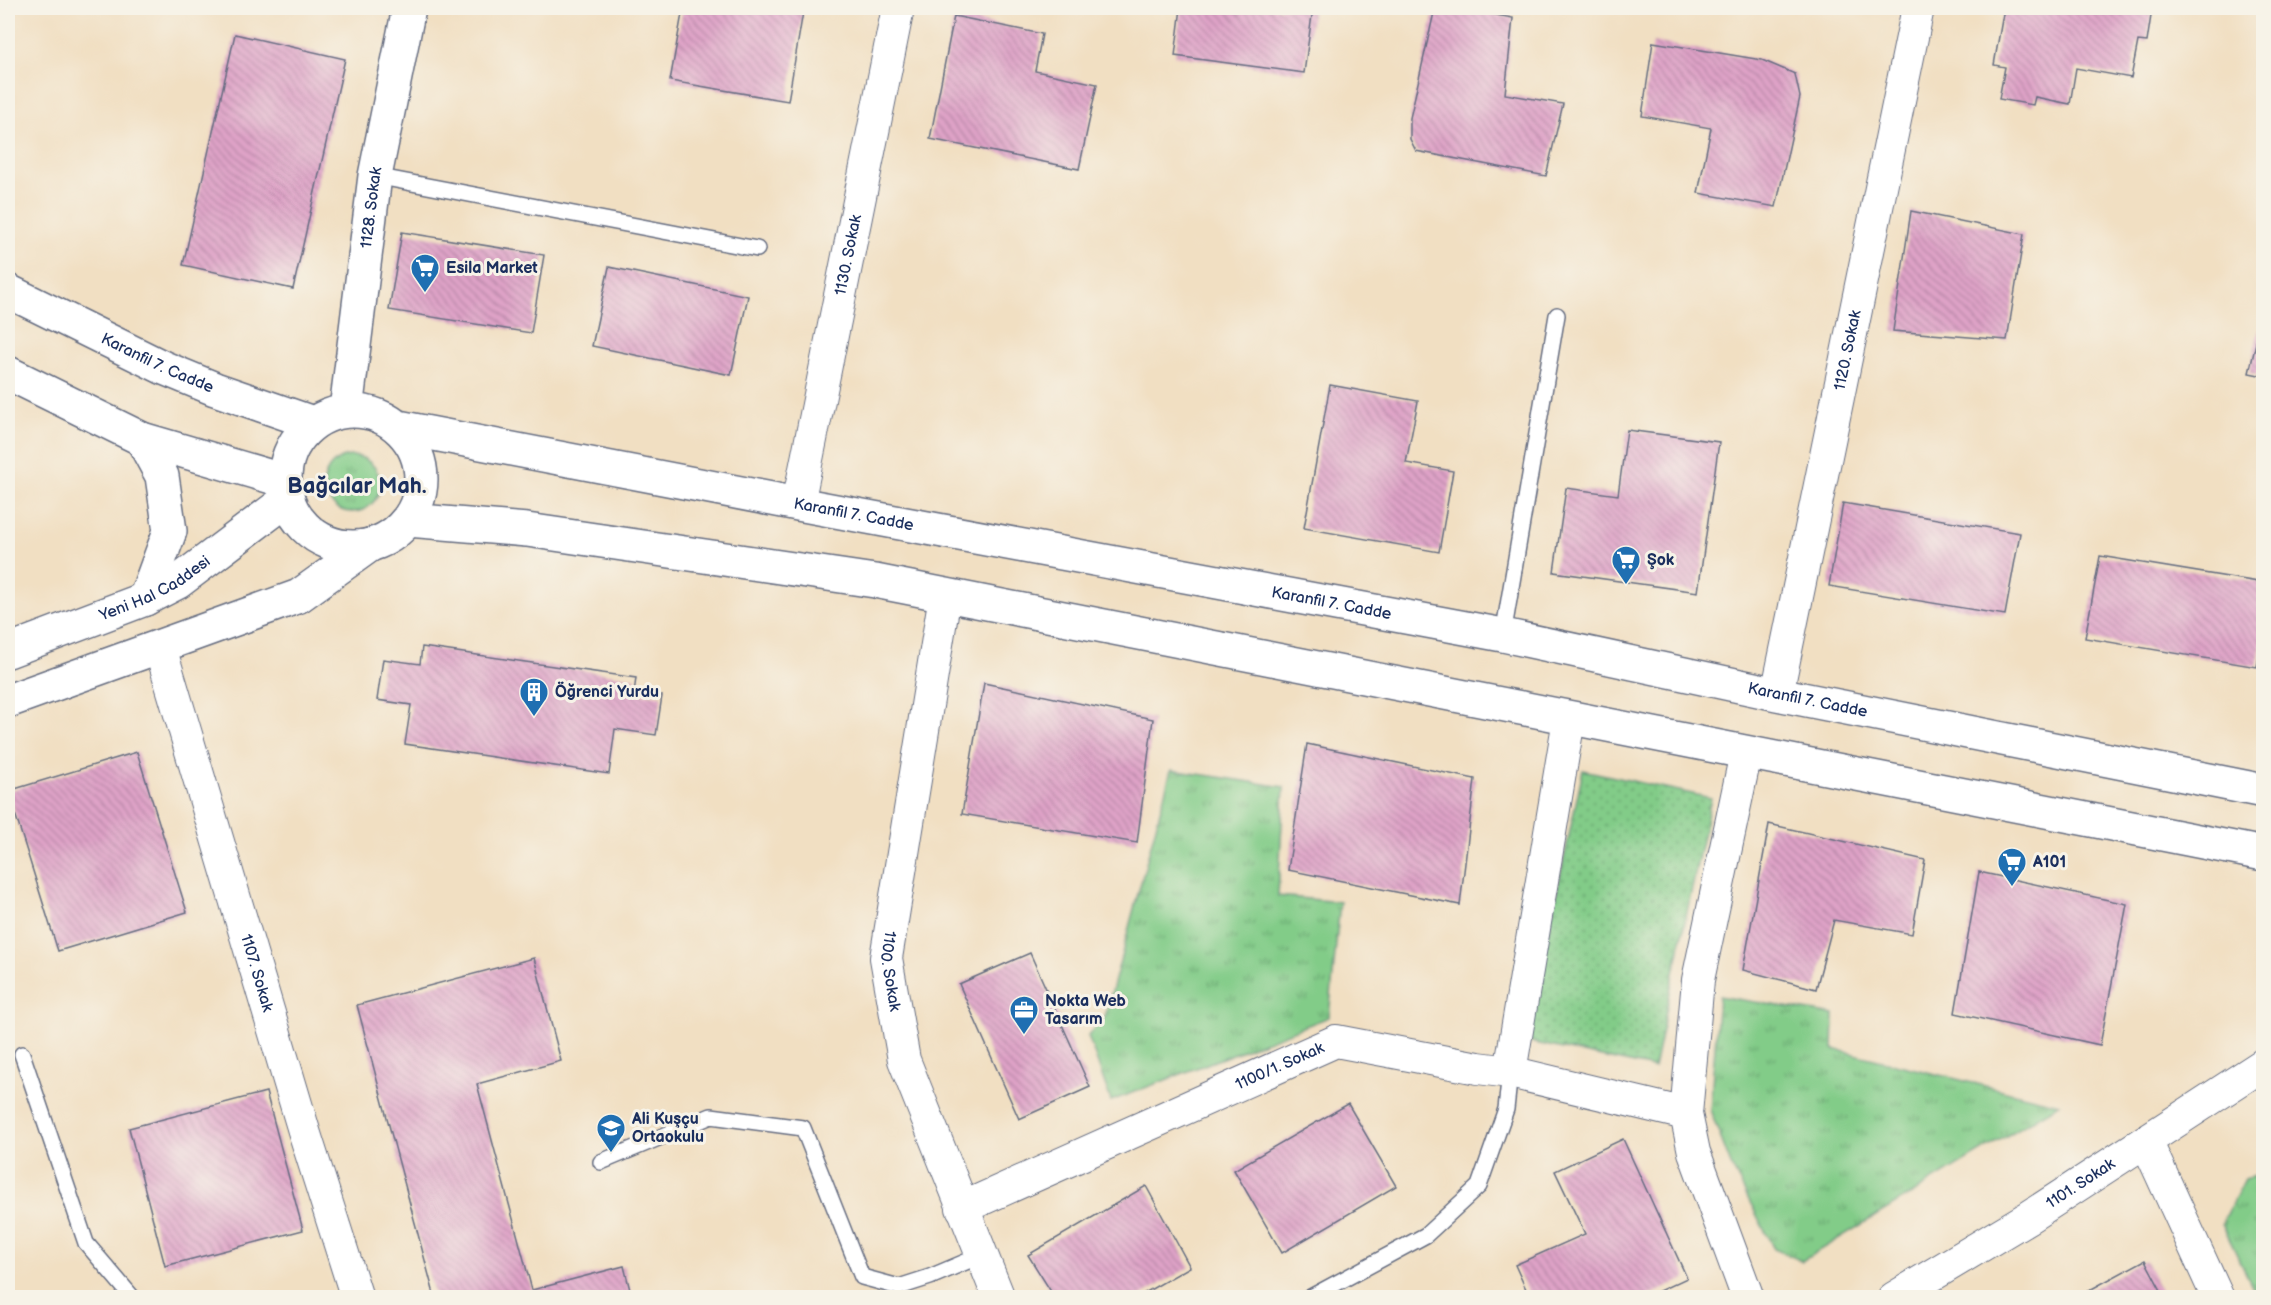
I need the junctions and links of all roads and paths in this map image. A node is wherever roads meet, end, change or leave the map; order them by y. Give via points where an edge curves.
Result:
1 (409, 8) edge
2 (898, 8) edge
3 (1918, 8) edge
4 (375, 176) junction
5 (757, 249) dead end
6 (8, 291) edge
7 (1557, 315) dead end
8 (8, 373) edge
9 (346, 410) junction
10 (314, 423) junction
11 (398, 427) junction
12 (142, 439) junction
13 (286, 490) junction
14 (798, 504) junction
15 (408, 520) junction
16 (370, 545) junction
17 (945, 595) junction
18 (145, 599) junction
19 (1503, 635) junction
20 (160, 647) junction
21 (8, 651) edge
22 (1778, 694) junction
23 (8, 701) edge
24 (1569, 719) junction
25 (1746, 753) junction
26 (2264, 791) edge
27 (2264, 854) edge
28 (22, 1054) dead end
29 (2264, 1064) edge
30 (1510, 1072) junction
31 (1686, 1114) junction
32 (2146, 1141) junction
33 (601, 1162) dead end
34 (962, 1208) junction
35 (982, 1254) junction
36 (133, 1298) edge
37 (357, 1298) edge
38 (999, 1298) edge
39 (1309, 1298) edge
40 (1748, 1298) edge
41 (1894, 1298) edge
42 (2218, 1298) edge

1 - 4 street, 1128. Sokak
2 - 14 street, 1130. Sokak
3 - 22 street, 1120. Sokak
4 - 5 lane
4 - 9 street, 1128. Sokak
6 - 10 street, Karanfil 7. Cadde via 164,368
7 - 19 lane
8 - 12 street
9 - 10 street
9 - 11 street via 369,412
10 - 13 street via 291,446 284,468
11 - 14 street, Karanfil 7. Cadde
11 - 15 street via 418,455 422,478 418,500
12 - 13 street
12 - 18 street via 162,476 170,531
13 - 16 street via 292,512 307,530 326,542 348,547
13 - 18 street, Yeni Hal Caddesi via 178,582
14 - 19 street, Karanfil 7. Cadde
15 - 16 street via 391,536
15 - 17 street via 527,530 875,581
16 - 20 street via 299,596
17 - 24 street
17 - 34 street, 1100. Sokak via 886,958 904,1060
18 - 21 street, Yeni Hal Caddesi
19 - 22 street, Karanfil 7. Cadde
20 - 23 street
20 - 37 street, 1107. Sokak
22 - 26 street, Karanfil 7. Cadde
24 - 25 street
24 - 30 street
25 - 27 street
25 - 31 street via 1698,980
28 - 36 lane via 86,1243
29 - 32 street, 1101. Sokak
30 - 31 street, 1100/1. Sokak
30 - 34 street, 1100/1. Sokak via 1336,1041
30 - 39 lane via 1506,1109 1479,1186 1426,1235
31 - 40 street via 1694,1152
32 - 41 street, 1101. Sokak
32 - 42 street
33 - 35 lane via 711,1116 803,1128 862,1277 899,1287
34 - 35 street, 1100. Sokak
35 - 38 street, 1100. Sokak

